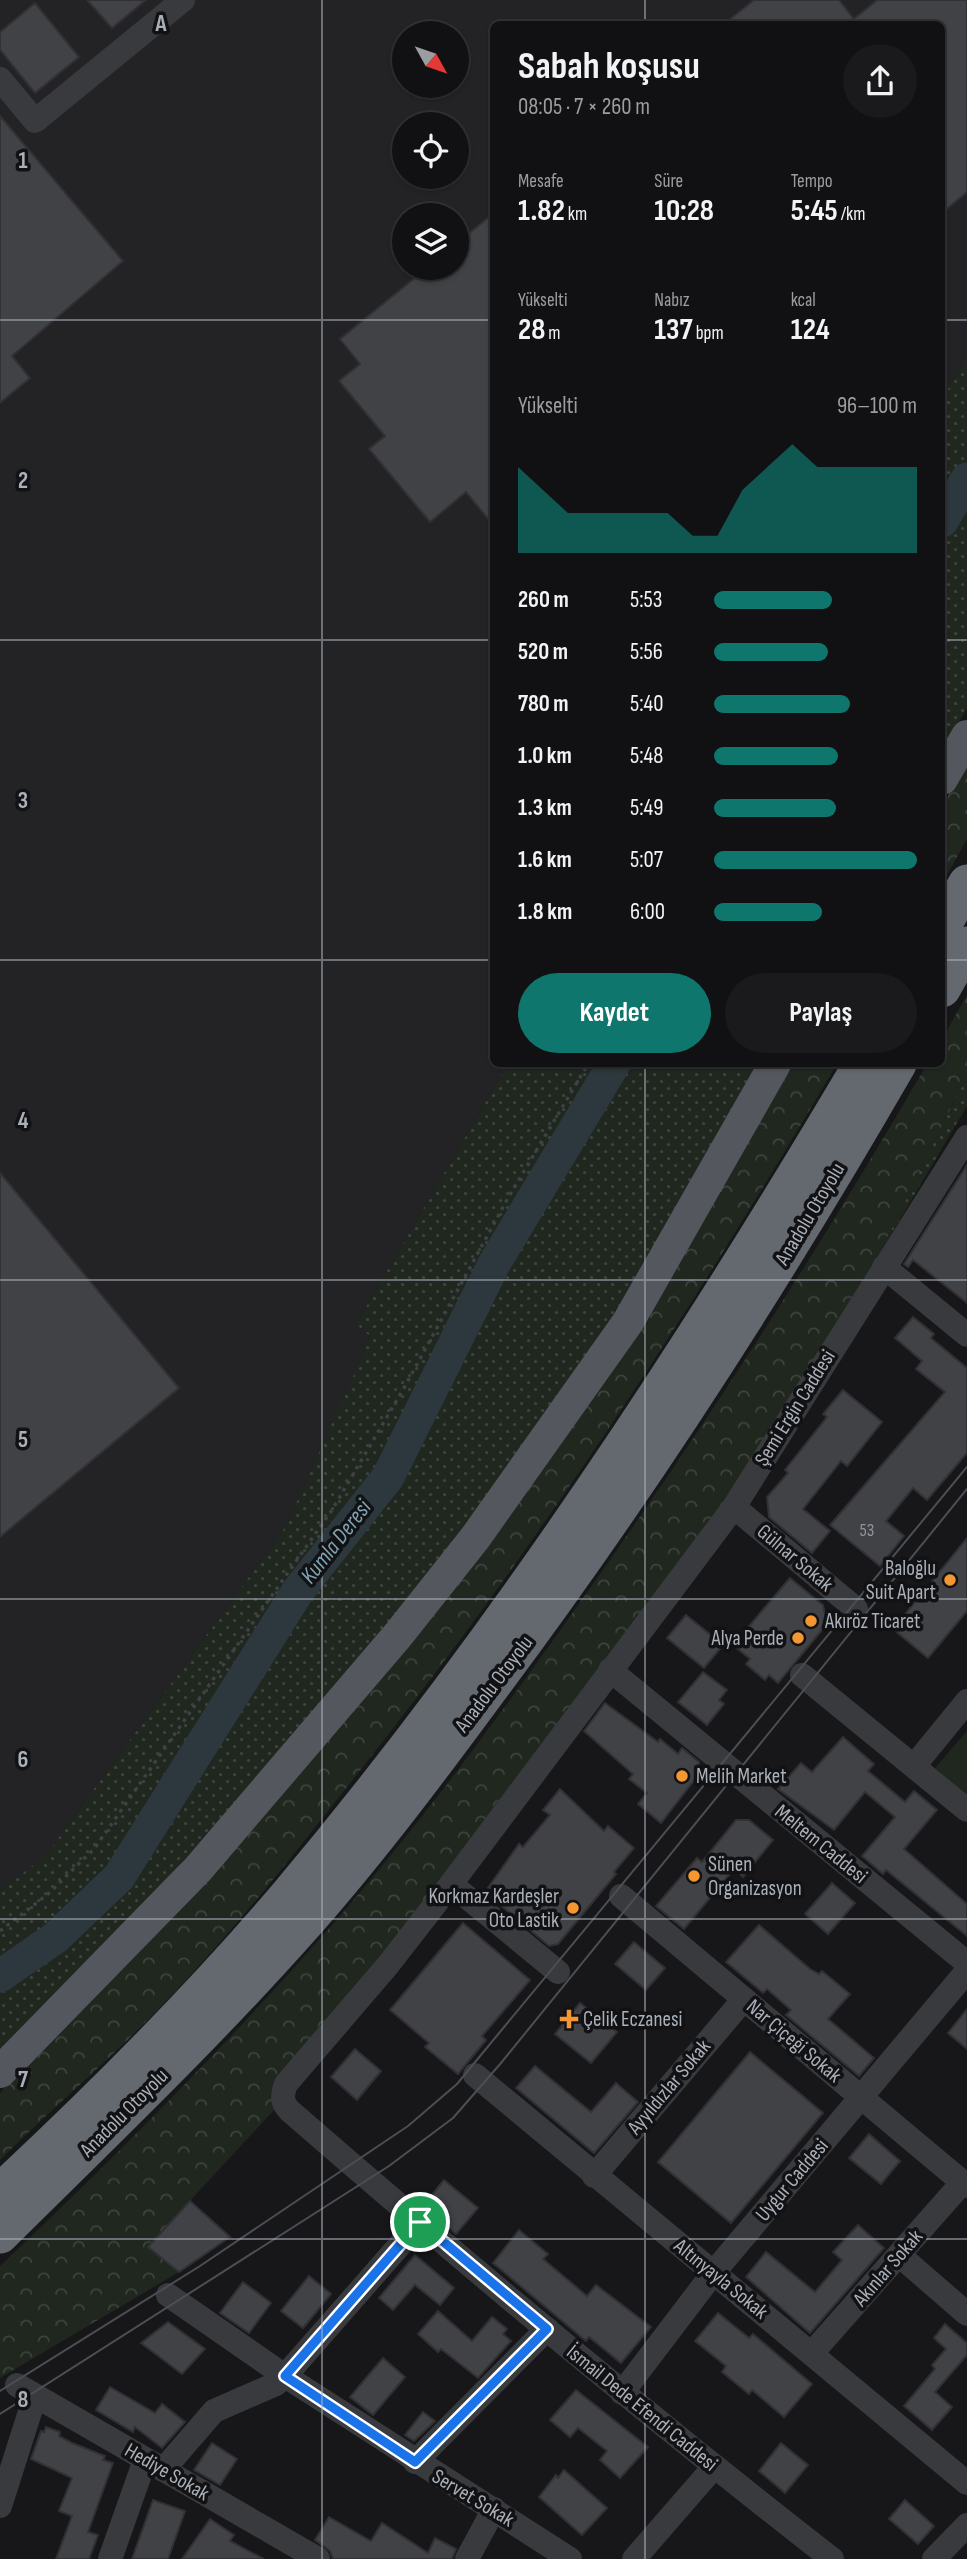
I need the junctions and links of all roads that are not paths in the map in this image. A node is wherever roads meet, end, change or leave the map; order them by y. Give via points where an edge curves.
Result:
1 (183, 0) edge
2 (0, 79) edge
3 (967, 736) edge
4 (945, 774) edge
5 (967, 883) edge
6 (945, 923) edge
7 (967, 945) edge
8 (945, 984) edge
9 (773, 1067) edge
10 (860, 1067) edge
11 (896, 1067) edge
12 (967, 1137) edge
13 (884, 1267) junction
14 (967, 1335) edge
15 (734, 1507) junction
16 (856, 1609) dead end
17 (610, 1670) junction
18 (802, 1675) dead end
19 (967, 1701) edge
20 (914, 1766) junction
21 (967, 1810) edge
22 (451, 1884) junction
23 (621, 1896) dead end
24 (967, 1964) edge
25 (967, 1971) edge
26 (558, 1972) dead end
27 (744, 1999) junction
28 (0, 2073) edge
29 (475, 2075) dead end
30 (861, 2097) junction
31 (594, 2176) junction
32 (965, 2184) edge
33 (0, 2192) edge
34 (420, 2222) junction
35 (0, 2235) edge
36 (898, 2255) junction
37 (714, 2272) junction
38 (168, 2295) dead end
39 (967, 2314) edge
40 (547, 2329) junction
41 (812, 2353) junction
42 (285, 2376) junction
43 (622, 2393) junction
44 (415, 2462) junction
45 (154, 2465) junction
46 (714, 2467) junction
47 (967, 2483) edge
48 (0, 2506) edge
49 (494, 2509) junction
50 (967, 2525) edge
51 (110, 2559) edge
52 (317, 2559) edge
53 (467, 2559) edge
54 (570, 2559) edge
55 (634, 2559) edge
56 (832, 2559) edge
57 (934, 2559) edge

1 - 2 street via 35,121
3 - 4 main road
5 - 6 highway
7 - 8 highway
9 - 28 main road via 628,1322 475,1538 198,1869
10 - 33 highway, Anadolu Otoyolu via 710,1311 597,1482 399,1758 216,1975
11 - 35 highway, Anadolu Otoyolu via 724,1352 551,1608 362,1857 240,1995
12 - 13 street, Şemi Ergin Caddesi
13 - 14 street
13 - 15 street, Şemi Ergin Caddesi
15 - 16 street, Gülnar Sokak
15 - 17 street, Şemi Ergin Caddesi
17 - 22 street, Şemi Ergin Caddesi
17 - 24 street, Meltem Caddesi
18 - 20 street
19 - 20 street
20 - 21 street
22 - 26 street
22 - 34 street, İsmail Dede Efendi Caddesi via 282,2094 290,2111
23 - 27 street, Nar Çiçeği Sokak
25 - 30 street, Uygur Caddesi
27 - 30 street, Nar Çiçeği Sokak
27 - 31 street, Ayyıldızlar Sokak
29 - 31 street, Altınyayla Sokak
30 - 32 street, Nar Çiçeği Sokak
30 - 37 street, Uygur Caddesi
31 - 37 street, Altınyayla Sokak
32 - 36 street, Akınlar Sokak
34 - 40 street, İsmail Dede Efendi Caddesi
34 - 42 street
36 - 39 street
36 - 41 street, Akınlar Sokak
37 - 41 street, Altınyayla Sokak
37 - 43 street, Uygur Caddesi
38 - 42 street, Servet Sokak
40 - 43 street, İsmail Dede Efendi Caddesi
40 - 44 street
41 - 47 street, Altınyayla Sokak
42 - 44 street, Servet Sokak
42 - 45 street via 214,2412
43 - 46 street, İsmail Dede Efendi Caddesi
44 - 49 street, Servet Sokak
45 - 48 street, Hediye Sokak via 26,2391
45 - 51 street
45 - 52 street, Hediye Sokak
46 - 55 street
46 - 56 street, İsmail Dede Efendi Caddesi
49 - 53 street
49 - 54 street, Servet Sokak
50 - 57 street

